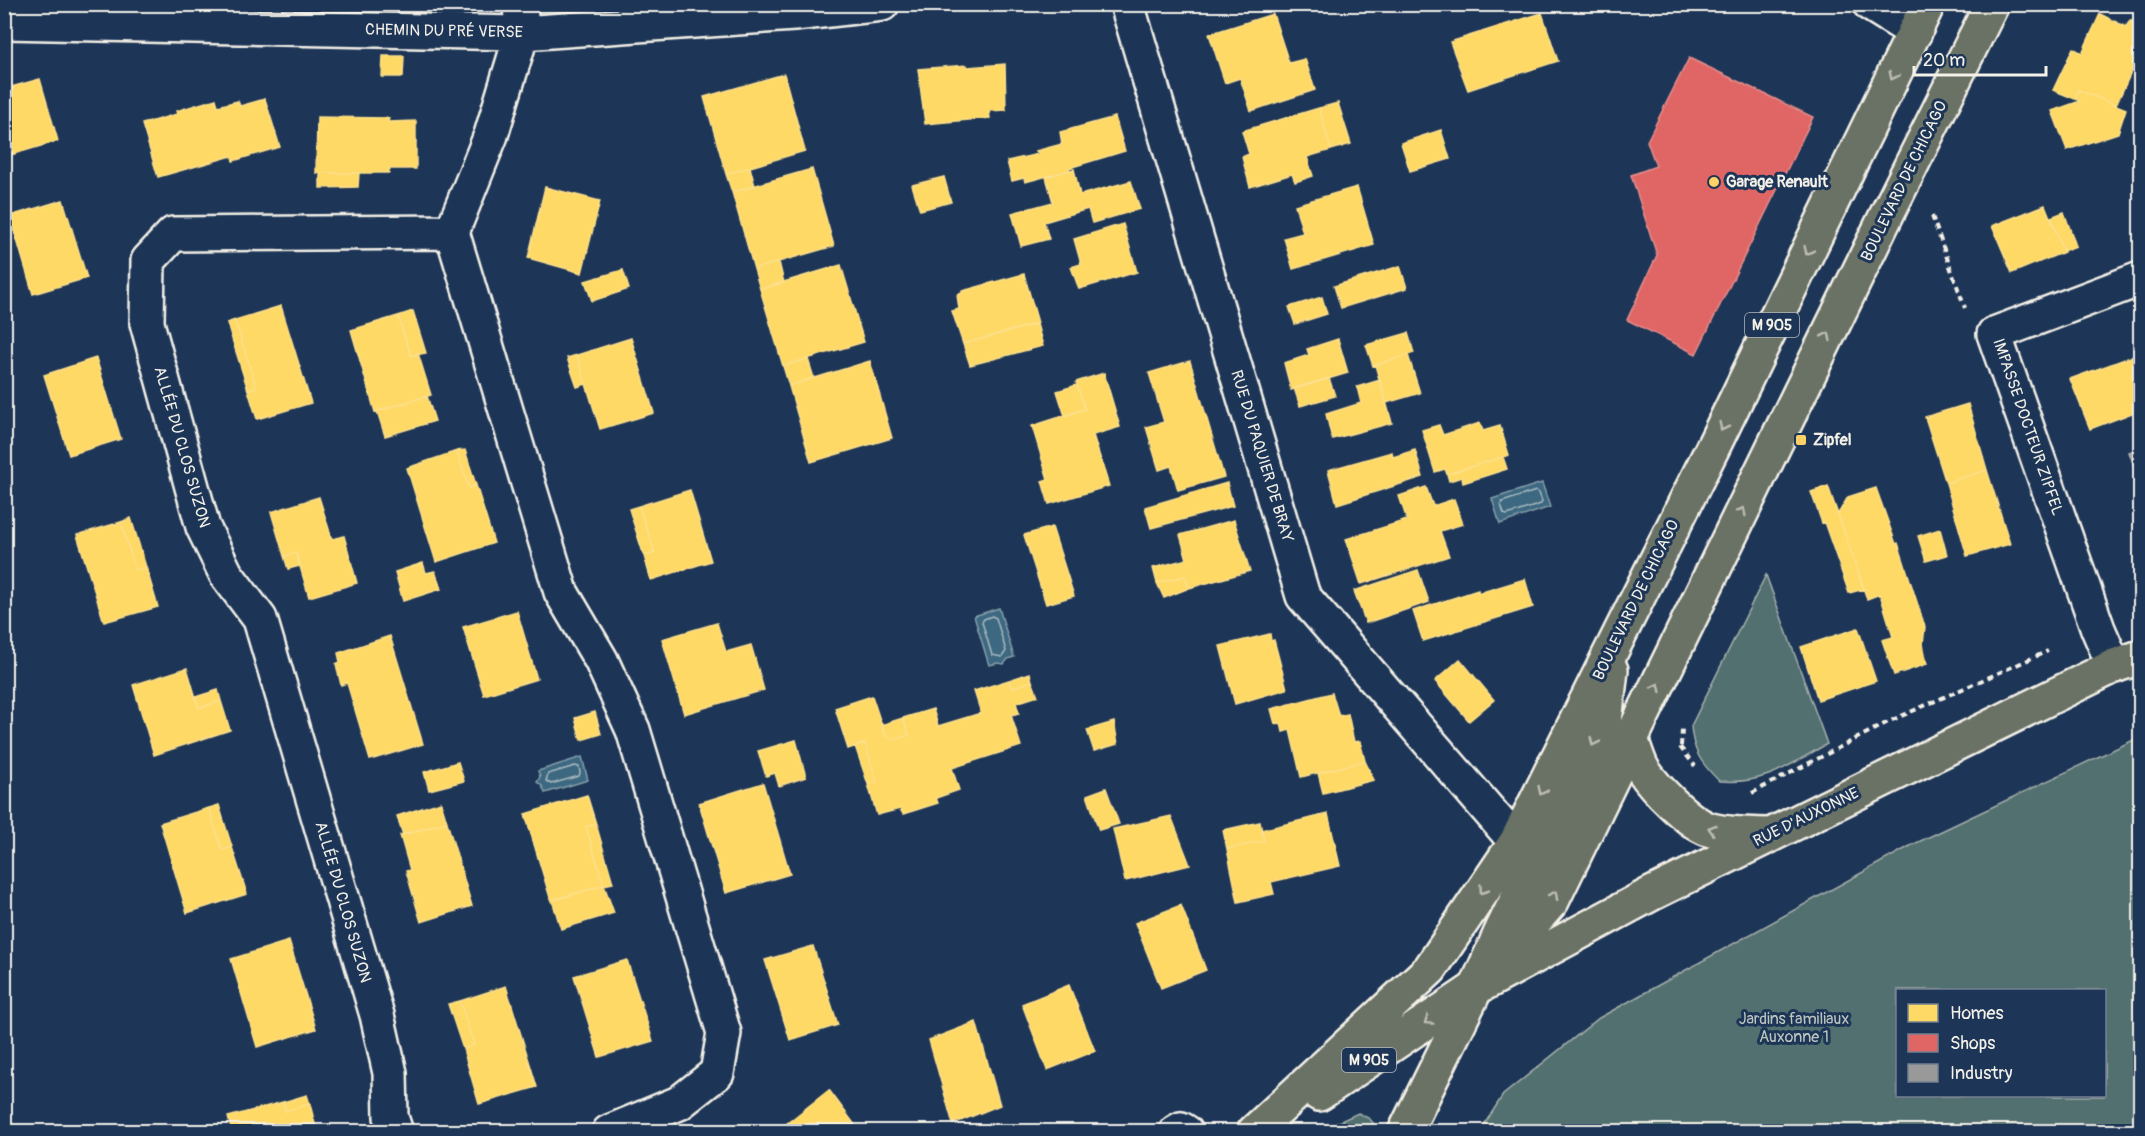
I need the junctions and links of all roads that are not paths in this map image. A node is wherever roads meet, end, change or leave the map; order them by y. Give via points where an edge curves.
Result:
1 (882, 4) edge
2 (1127, 4) edge
3 (1870, 4) edge
4 (1989, 10) edge
5 (1922, 18) edge
6 (521, 19) edge
7 (4, 22) edge
8 (452, 232) junction
9 (2140, 279) edge
10 (1614, 645) junction
11 (2127, 661) edge
12 (1631, 740) junction
13 (1769, 835) junction
14 (1516, 842) junction
15 (1476, 988) junction
16 (396, 1131) edge
17 (609, 1131) edge
18 (1176, 1131) edge
19 (1186, 1131) edge
20 (1254, 1131) edge
21 (1263, 1131) edge
22 (1405, 1131) edge

1 - 6 street, CHEMIN DU PRÉ VERSE via 794,14
2 - 14 street, RUE DU PAQUIER DE BRAY via 1303,596
3 - 5 street
12 -> 4 main road, BOULEVARD DE CHICAGO
5 -> 10 main road, BOULEVARD DE CHICAGO / M 905
6 - 7 street, CHEMIN DU PRÉ VERSE
6 - 8 street via 491,135
8 - 16 street, ALLÉE DU CLOS SUZON via 173,234 148,261 147,323 203,527 226,574 260,619 377,1015 390,1073 391,1117
8 - 17 street via 561,592 602,660 633,730 724,1033 717,1073 679,1103
9 - 11 street, IMPASSE DOCTEUR ZIPFEL via 1994,334 2098,628
10 -> 14 main road, BOULEVARD DE CHICAGO / M 905
10 -> 15 main road via 1605,721
11 - 13 main road, RUE D'AUXONNE / M 905
13 -> 12 main road, M 905 via 1731,834 1707,829 1691,819 1664,796 1643,769
15 -> 12 main road, BOULEVARD DE CHICAGO via 1552,901
13 - 15 main road, RUE D'AUXONNE / M 905
14 -> 20 main road, BOULEVARD DE CHICAGO via 1430,969
15 -> 21 main road, M 905
15 - 22 main road
18 - 19 street

